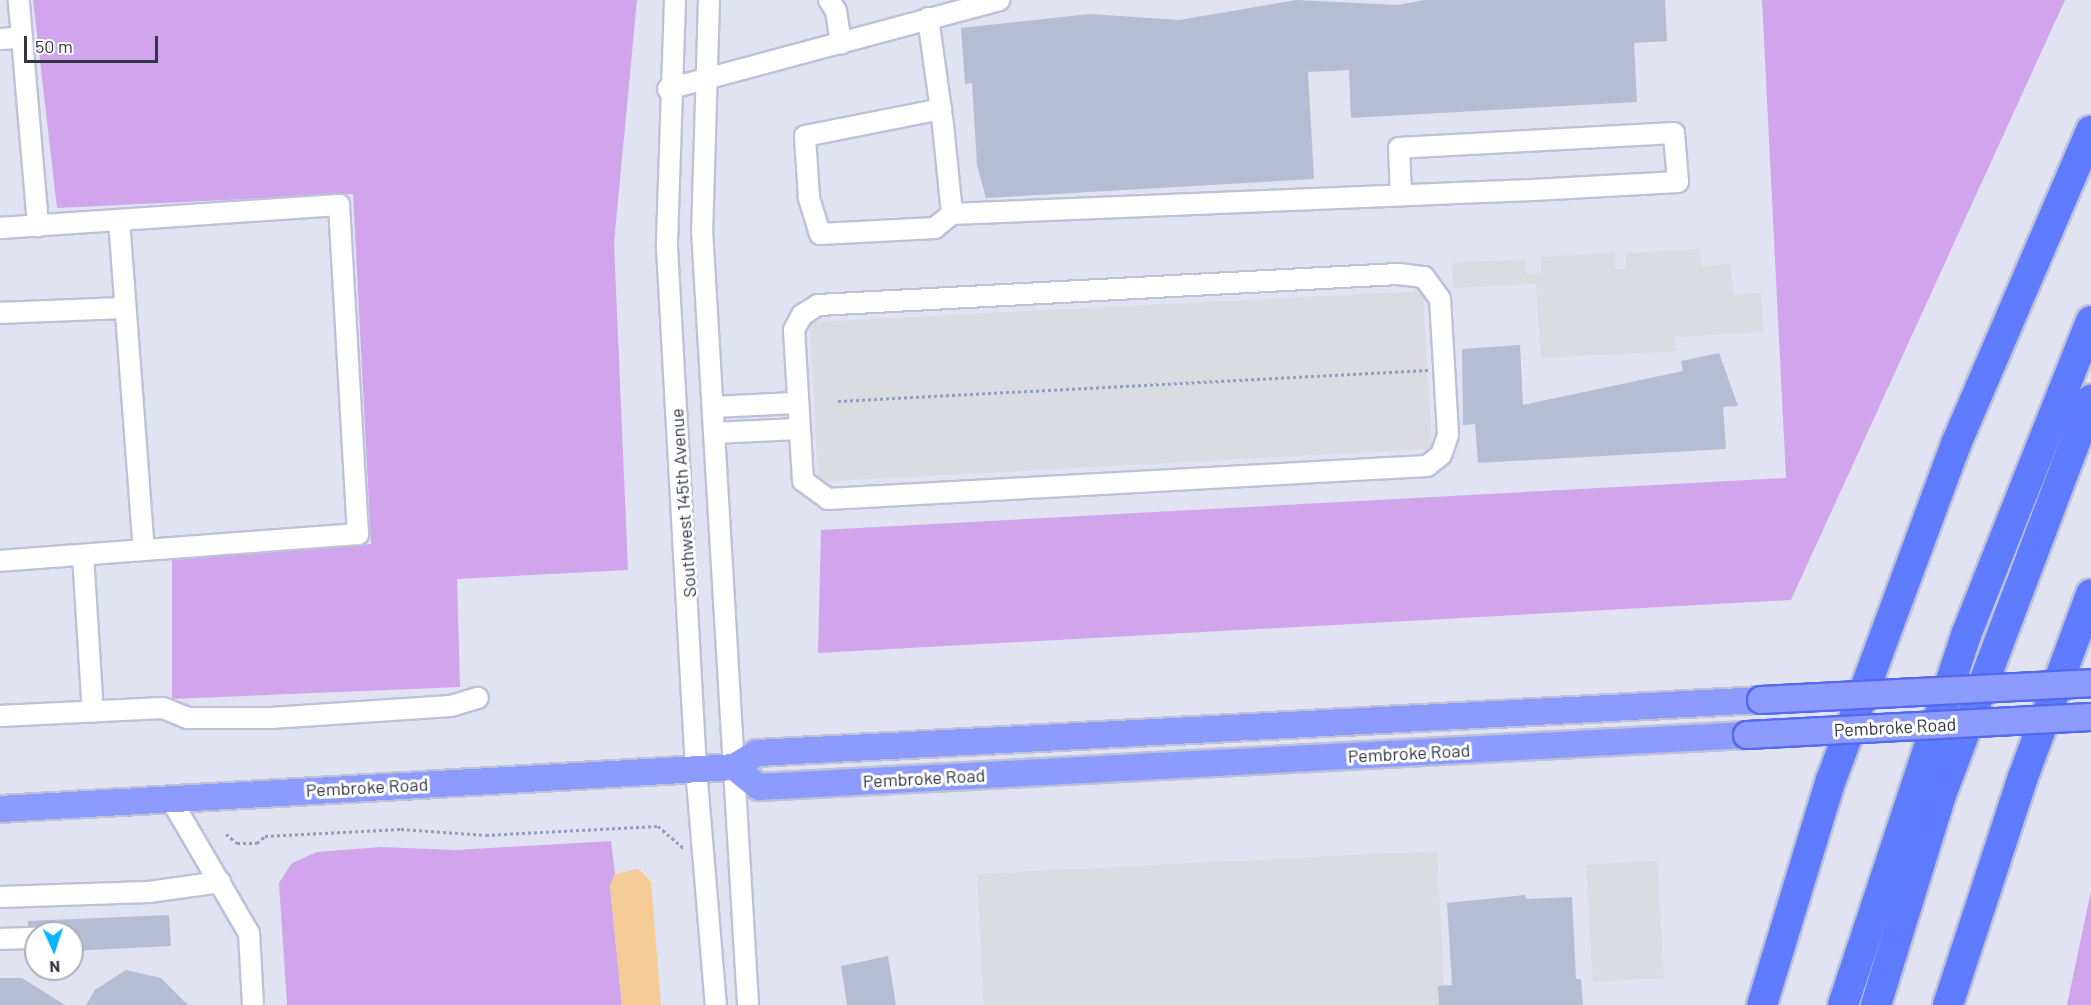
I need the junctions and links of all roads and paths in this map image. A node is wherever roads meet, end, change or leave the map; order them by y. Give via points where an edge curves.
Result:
1 (19, 0) edge
2 (675, 0) edge
3 (709, 0) edge
4 (829, 0) edge
5 (999, 0) edge
6 (928, 18) junction
7 (22, 38) junction
8 (0, 39) edge
9 (841, 44) junction
10 (704, 81) junction
11 (668, 89) junction
12 (941, 109) junction
13 (2091, 131) edge
14 (1401, 194) junction
15 (952, 214) junction
16 (118, 220) junction
17 (38, 225) junction
18 (0, 228) edge
19 (125, 308) junction
20 (0, 313) edge
21 (2091, 321) edge
22 (1444, 369) junction
23 (2091, 400) edge
24 (838, 401) dead end
25 (796, 403) junction
26 (713, 407) junction
27 (798, 429) junction
28 (714, 433) junction
29 (144, 550) junction
30 (83, 555) junction
31 (0, 561) edge
32 (2091, 594) edge
33 (2091, 683) edge
34 (478, 698) dead end
35 (93, 712) junction
36 (0, 716) edge
37 (2091, 717) edge
38 (734, 767) junction
39 (696, 769) junction
40 (170, 798) junction
41 (0, 809) edge
42 (226, 834) dead end
43 (688, 852) dead end
44 (220, 882) junction
45 (0, 897) edge
46 (24, 938) edge
47 (0, 939) edge
48 (253, 1005) edge
49 (716, 1005) edge
50 (748, 1005) edge
51 (1762, 1005) edge
52 (1843, 1005) edge
53 (1876, 1005) edge
54 (1948, 1005) edge

1 - 7 street
2 - 11 street, Southwest 145th Avenue
3 - 10 street, Southwest 145th Avenue
4 - 9 street via 837,11
5 - 6 street
6 - 9 street
6 - 12 street
7 - 8 street
7 - 17 street
9 - 10 street
10 - 11 street
10 - 26 street, Southwest 145th Avenue via 702,230
11 - 39 street, Southwest 145th Avenue via 667,247
12 - 15 street
12 - 15 street via 805,136 809,197 820,234 936,228
13 - 51 highway via 1956,444 1831,780
14 - 14 street via 1678,182 1674,133 1399,148
14 - 15 street
16 - 17 street
16 - 19 street
16 - 29 street via 339,205 358,534
17 - 18 street
19 - 20 street
19 - 29 street
21 - 52 highway via 1966,635
22 - 24 path
22 - 25 street via 1439,294 1431,282 1415,274 834,303 809,309 794,330
22 - 27 street via 1445,450 1433,464 1408,469 828,500 803,482
23 - 53 highway via 1941,795
25 - 26 street
25 - 27 street
26 - 28 street, Southwest 145th Avenue
27 - 28 street
28 - 38 street, Southwest 145th Avenue
29 - 30 street
30 - 31 street
30 - 35 street
32 - 54 highway via 2023,777
33 - 38 main road, Pembroke Road, bridge via 757,753
34 - 35 street via 451,706 271,718 188,718 164,708
35 - 36 street
37 - 38 main road, Pembroke Road, bridge via 759,787
38 - 39 main road, Pembroke Road
38 - 50 street, Southwest 145th Avenue
39 - 40 main road, Pembroke Road
39 - 49 street, Southwest 145th Avenue
40 - 41 main road, Pembroke Road
40 - 44 street
42 - 43 path via 237,843 256,843 265,836 401,829 486,835 658,826
44 - 45 street via 149,891
44 - 48 street via 249,933
46 - 47 street

